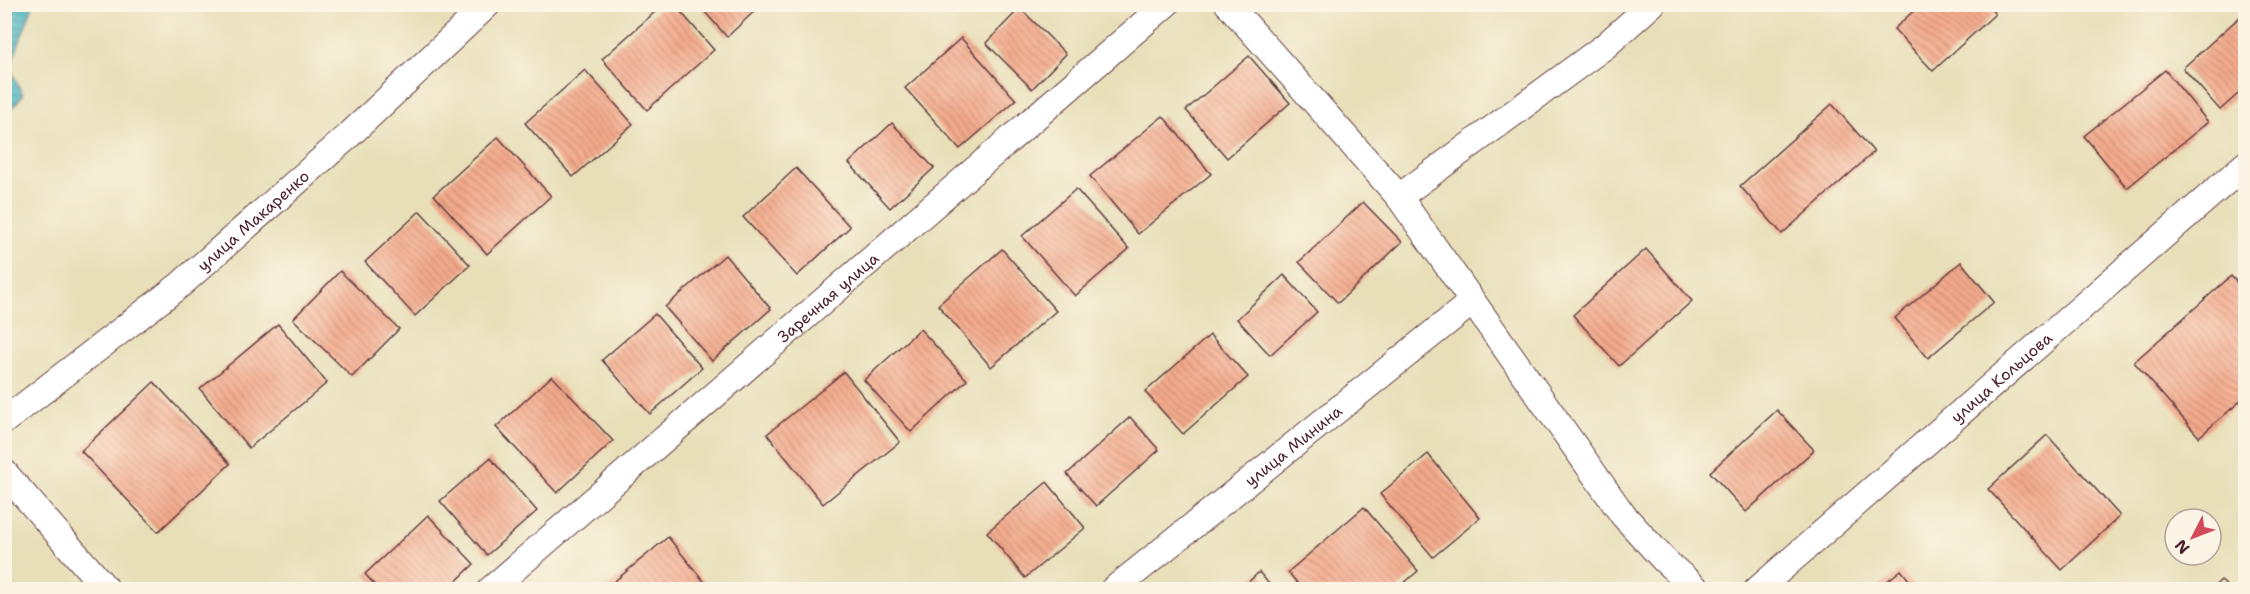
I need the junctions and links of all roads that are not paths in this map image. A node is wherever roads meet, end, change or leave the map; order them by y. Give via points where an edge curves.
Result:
1 (488, 4) edge
2 (1166, 4) edge
3 (1228, 4) edge
4 (1652, 4) edge
5 (2246, 164) edge
6 (1399, 197) junction
7 (1472, 302) junction
8 (4, 420) edge
9 (4, 472) edge
10 (107, 590) edge
11 (490, 590) edge
12 (1113, 590) edge
13 (1698, 590) edge
14 (1757, 590) edge

1 - 8 street, улица Макаренко via 345,139 180,285
2 - 11 street, Заречная улица
3 - 6 street
4 - 6 street via 1605,46
5 - 14 street, улица Кольцова
6 - 7 street
7 - 12 street, улица Минина
7 - 13 street via 1623,515
9 - 10 street

